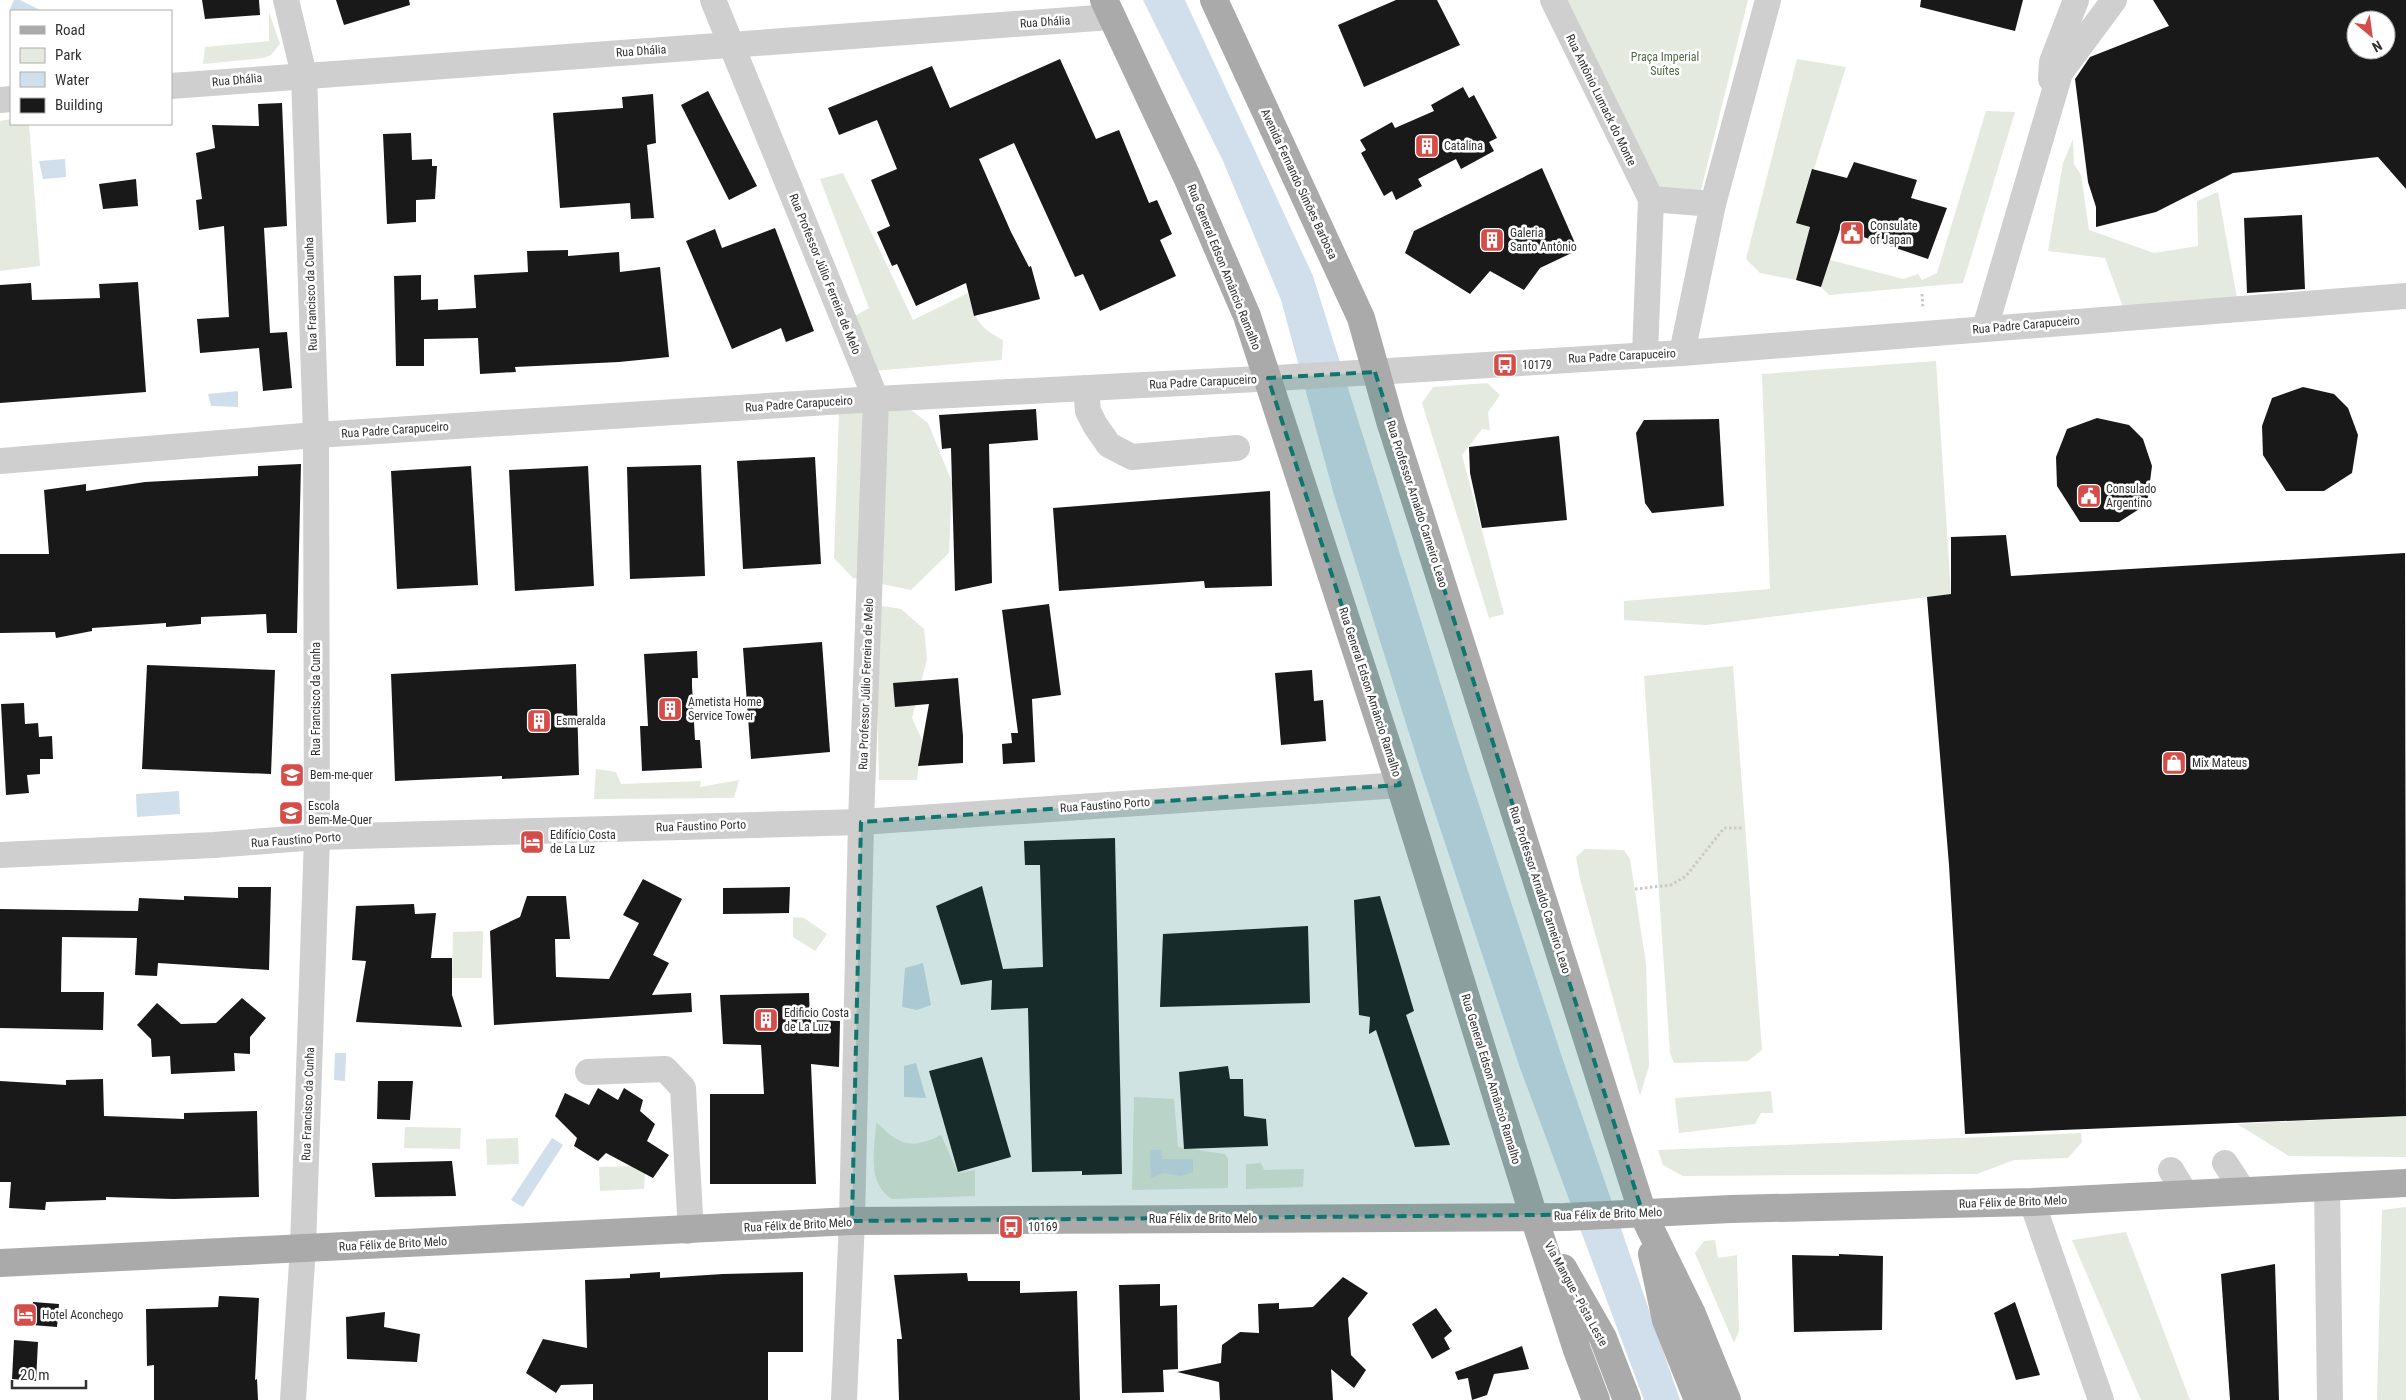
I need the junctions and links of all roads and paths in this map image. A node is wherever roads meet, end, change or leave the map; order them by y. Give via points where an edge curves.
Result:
1 (286, 0) edge
2 (713, 0) edge
3 (1214, 0) edge
4 (1552, 0) edge
5 (1768, 0) edge
6 (2061, 0) edge
7 (2076, 0) edge
8 (2100, 0) edge
9 (2114, 0) edge
10 (1108, 8) edge
11 (731, 44) junction
12 (2056, 67) junction
13 (304, 74) junction
14 (172, 86) edge
15 (1651, 199) junction
16 (1713, 204) junction
17 (1922, 294) dead end
18 (2406, 296) edge
19 (1923, 318) dead end
20 (1985, 328) junction
21 (1682, 353) junction
22 (1645, 354) junction
23 (1375, 372) junction
24 (1272, 378) junction
25 (1086, 388) junction
26 (876, 399) junction
27 (316, 435) junction
28 (1236, 448) dead end
29 (0, 461) edge
30 (1400, 785) junction
31 (861, 822) junction
32 (1742, 828) dead end
33 (317, 837) junction
34 (0, 855) edge
35 (1635, 889) dead end
36 (588, 1072) dead end
37 (2225, 1163) dead end
38 (2171, 1170) dead end
39 (2406, 1183) edge
40 (2327, 1186) junction
41 (2244, 1192) junction
42 (2186, 1196) junction
43 (2032, 1202) junction
44 (1636, 1214) junction
45 (1534, 1217) junction
46 (852, 1221) junction
47 (688, 1231) junction
48 (303, 1247) junction
49 (0, 1263) edge
50 (293, 1400) edge
51 (844, 1400) edge
52 (1596, 1400) edge
53 (1627, 1400) edge
54 (1698, 1400) edge
55 (1727, 1400) edge
56 (2101, 1400) edge
57 (2330, 1400) edge

1 - 13 street, Rua Francisco da Cunha
2 - 11 street, Rua Professor Júlio Ferreira de Melo
3 - 23 main road, Avenida Fernando Simões Barbosa via 1361,318
4 - 15 street, Rua Antônio Lumack do Monte
5 - 16 street
6 - 12 street via 2053,21
7 - 12 street
8 - 12 street
9 - 12 street
10 - 11 street, Rua Dhália
10 - 24 main road, Rua General Edson Amâncio Ramalho via 1187,176
11 - 13 street, Rua Dhália
11 - 26 street, Rua Professor Júlio Ferreira de Melo
12 - 20 street via 2048,115
13 - 14 street, Rua Dhália
13 - 27 street, Rua Francisco da Cunha
15 - 16 street
15 - 22 street, Rua Antônio Lumack do Monte
16 - 21 street
17 - 19 path
18 - 20 street, Rua Padre Carapuceiro
20 - 21 street, Rua Padre Carapuceiro
21 - 22 street, Rua Padre Carapuceiro
22 - 23 street, Rua Padre Carapuceiro
23 - 24 street, Rua Padre Carapuceiro
23 - 44 main road, Rua Professor Arnaldo Carneiro Leao
24 - 25 street, Rua Padre Carapuceiro
24 - 30 main road, Rua General Edson Amâncio Ramalho
25 - 26 street, Rua Padre Carapuceiro
25 - 28 street via 1088,411 1095,425 1109,445 1132,457
26 - 27 street, Rua Padre Carapuceiro
26 - 31 street, Rua Professor Júlio Ferreira de Melo
27 - 29 street, Rua Padre Carapuceiro
27 - 33 street, Rua Francisco da Cunha
30 - 31 street, Rua Faustino Porto
30 - 45 main road, Rua General Edson Amâncio Ramalho
31 - 33 street, Rua Faustino Porto
31 - 46 street, Rua Professor Júlio Ferreira de Melo
32 - 35 path via 1724,828 1686,876 1671,885
33 - 34 street, Rua Faustino Porto
33 - 48 street, Rua Francisco da Cunha
36 - 47 street via 665,1069 682,1088 690,1214
37 - 41 street
38 - 42 street
39 - 40 main road, Rua Félix de Brito Melo
40 - 41 main road, Rua Félix de Brito Melo
40 - 57 street
41 - 42 main road, Rua Félix de Brito Melo
42 - 43 main road, Rua Félix de Brito Melo
43 - 44 main road, Rua Félix de Brito Melo
43 - 56 street
44 - 45 main road, Rua Félix de Brito Melo
44 - 54 main road via 1666,1320
44 - 55 main road, Rua Professor Arnaldo Carneiro Leao via 1692,1314
45 - 46 main road, Rua Félix de Brito Melo
45 - 52 main road, Rua General Edson Amâncio Ramalho
45 - 53 main road, Via Mangue - Pista Leste via 1603,1338
46 - 47 main road, Rua Félix de Brito Melo
46 - 51 street, Rua Professor Júlio Ferreira de Melo
47 - 48 main road, Rua Félix de Brito Melo
48 - 49 main road, Rua Félix de Brito Melo
48 - 50 street, Rua Francisco da Cunha

